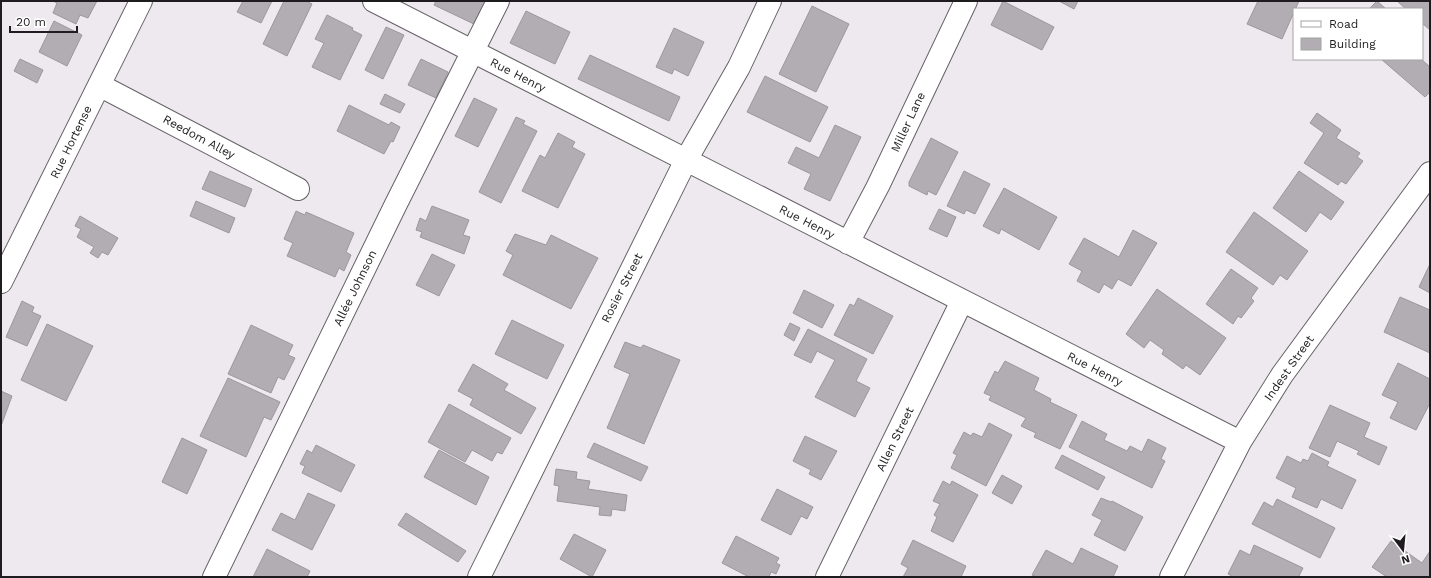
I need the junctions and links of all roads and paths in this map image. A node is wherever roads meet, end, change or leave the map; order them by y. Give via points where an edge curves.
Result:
1 (141, 1) edge
2 (374, 1) edge
3 (498, 1) edge
4 (770, 1) edge
5 (966, 1) edge
6 (473, 52) junction
7 (99, 85) junction
8 (686, 160) junction
9 (1430, 173) edge
10 (298, 189) dead end
11 (848, 243) junction
12 (1, 282) edge
13 (962, 301) junction
14 (1240, 442) junction
15 (214, 577) edge
16 (479, 577) edge
17 (827, 577) edge
18 (1172, 577) edge

1 - 7 street, Rue Hortense
2 - 6 street, Rue Henry
3 - 6 street, Allée Johnson
4 - 8 street, Rosier Street via 739,67
5 - 11 street, Miller Lane
6 - 8 street, Rue Henry
6 - 15 street, Allée Johnson
7 - 10 street, Reedom Alley
7 - 12 street, Rue Hortense
8 - 11 street, Rue Henry
8 - 16 street, Rosier Street
9 - 14 street, Indest Street via 1282,375
11 - 13 street, Rue Henry
13 - 14 street, Rue Henry
13 - 17 street, Allen Street
14 - 18 street, Indest Street

